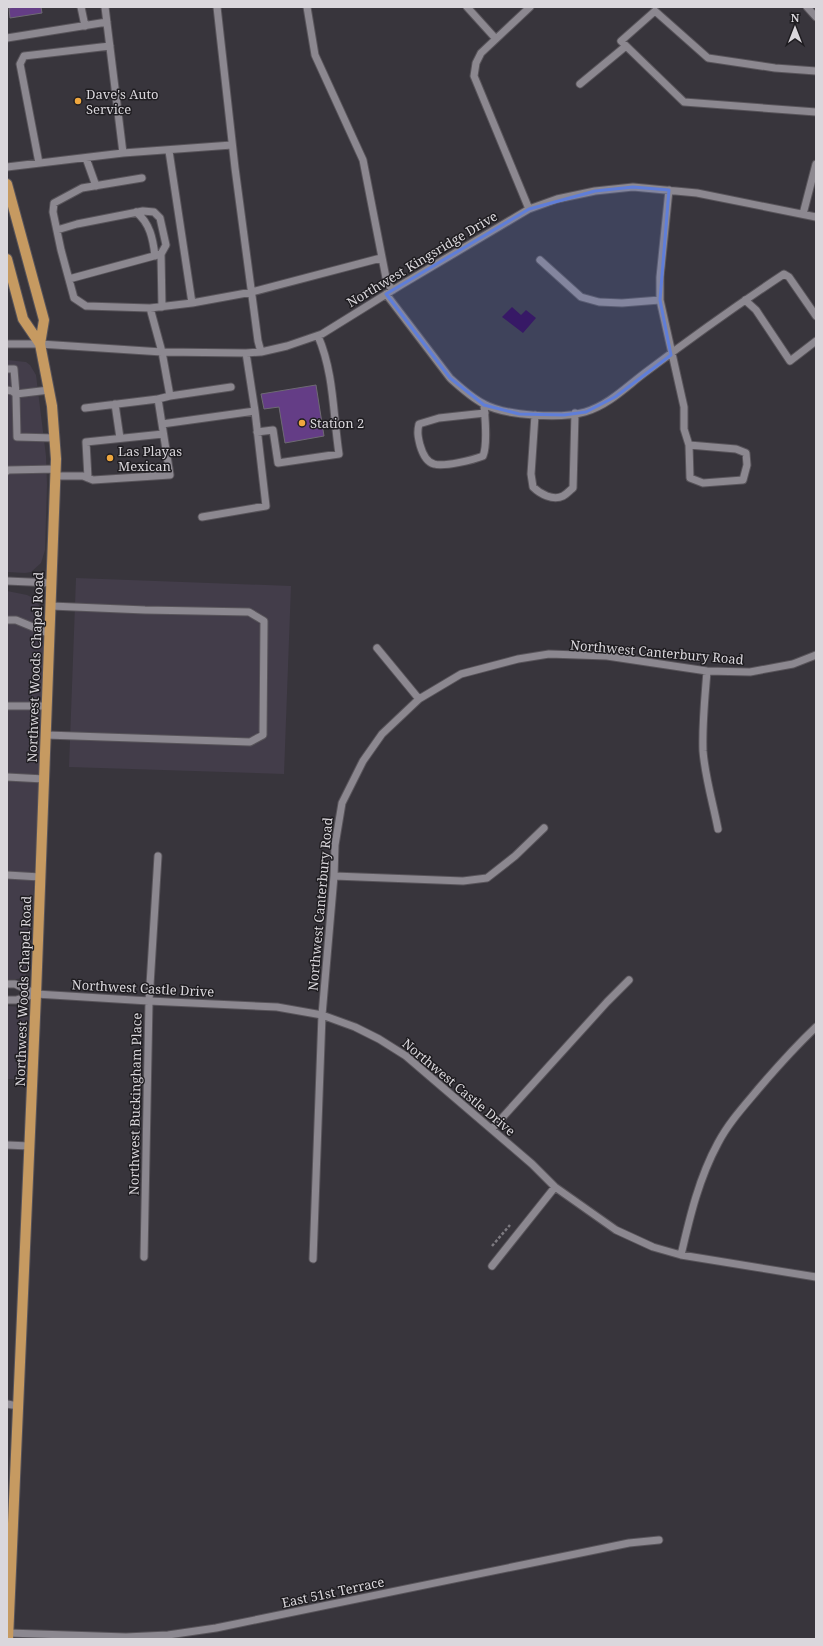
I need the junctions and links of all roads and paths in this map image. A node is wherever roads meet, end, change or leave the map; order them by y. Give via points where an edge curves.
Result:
1 (81, 7) edge
2 (105, 7) edge
3 (217, 7) edge
4 (307, 7) edge
5 (467, 7) edge
6 (530, 7) edge
7 (808, 7) edge
8 (816, 17) edge
9 (107, 22) junction
10 (85, 26) junction
11 (7, 38) edge
12 (496, 38) junction
13 (110, 46) junction
14 (626, 46) junction
15 (816, 71) edge
16 (580, 84) dead end
17 (816, 112) edge
18 (232, 145) junction
19 (169, 151) junction
20 (123, 153) junction
21 (86, 158) junction
22 (39, 163) junction
23 (816, 164) edge
24 (7, 167) edge
25 (142, 178) dead end
26 (7, 184) edge
27 (96, 186) junction
28 (668, 190) junction
29 (529, 209) junction
30 (136, 212) junction
31 (803, 214) junction
32 (816, 217) edge
33 (57, 230) junction
34 (158, 255) junction
35 (382, 258) junction
36 (7, 259) edge
37 (540, 260) dead end
38 (69, 279) junction
39 (393, 290) junction
40 (252, 292) junction
41 (386, 294) junction
42 (660, 300) junction
43 (745, 300) junction
44 (192, 303) junction
45 (162, 307) junction
46 (150, 308) junction
47 (816, 316) edge
48 (318, 336) junction
49 (816, 341) edge
50 (7, 344) edge
51 (40, 344) junction
52 (162, 352) junction
53 (261, 352) junction
54 (246, 353) junction
55 (671, 355) junction
56 (7, 369) edge
57 (231, 387) dead end
58 (7, 390) edge
59 (49, 390) junction
60 (16, 394) junction
61 (170, 396) junction
62 (158, 399) junction
63 (115, 404) junction
64 (484, 405) junction
65 (85, 408) dead end
66 (255, 411) junction
67 (485, 413) junction
68 (575, 413) junction
69 (535, 415) junction
70 (162, 424) junction
71 (257, 432) junction
72 (163, 434) junction
73 (56, 438) junction
74 (120, 438) junction
75 (689, 445) junction
76 (7, 471) edge
77 (55, 473) junction
78 (88, 478) junction
79 (202, 517) dead end
80 (7, 581) edge
81 (52, 583) junction
82 (51, 606) junction
83 (7, 620) edge
84 (50, 634) junction
85 (377, 648) dead end
86 (816, 655) edge
87 (707, 671) junction
88 (419, 699) junction
89 (7, 706) edge
90 (47, 706) junction
91 (46, 735) junction
92 (7, 777) edge
93 (44, 779) junction
94 (544, 828) dead end
95 (718, 829) dead end
96 (158, 856) dead end
97 (7, 876) edge
98 (334, 876) junction
99 (40, 877) junction
100 (629, 980) dead end
101 (7, 984) edge
102 (36, 994) junction
103 (7, 1000) edge
104 (149, 1001) junction
105 (322, 1015) junction
106 (816, 1027) edge
107 (492, 1130) junction
108 (7, 1145) edge
109 (29, 1146) junction
110 (555, 1187) junction
111 (681, 1255) junction
112 (144, 1257) dead end
113 (313, 1260) dead end
114 (492, 1266) dead end
115 (816, 1276) edge
116 (7, 1404) edge
117 (18, 1406) junction
118 (659, 1540) dead end
119 (8, 1636) edge

1 - 10 street
2 - 9 street
3 - 18 street
4 - 35 street via 315,55 363,160
5 - 12 street
6 - 12 street
7 - 8 street
9 - 10 street
9 - 13 street
10 - 11 street
12 - 29 street via 481,53 474,76
13 - 20 street
13 - 22 street via 24,56 20,64
14 - 15 street via 621,41 655,11 708,58
14 - 16 street
14 - 17 street via 684,102
18 - 19 street
18 - 40 street
19 - 20 street
19 - 44 street
20 - 21 street
21 - 22 street
21 - 27 street
22 - 24 street
23 - 31 street
25 - 27 street
26 - 51 main road, Northwest Woods Chapel Road via 44,320
27 - 33 street via 82,188 54,203
28 - 29 street, Northwest Kingsridge Drive via 634,187 595,191 557,199
28 - 31 street, Northwest Kingsridge Drive via 697,193
28 - 42 street
29 - 39 street, Northwest Kingsridge Drive
30 - 33 street
30 - 34 street via 147,225
30 - 34 street via 154,212 160,218 166,245
31 - 32 street, Northwest Kingsridge Drive
33 - 38 street
34 - 38 street
34 - 45 street
35 - 39 street via 387,283
35 - 40 street
36 - 51 main road, Northwest Woods Chapel Road via 23,319
37 - 42 street via 581,297 599,302 622,303
38 - 46 street via 74,298 86,306
39 - 41 street, Northwest Kingsridge Drive
40 - 44 street
40 - 53 street
41 - 48 street, Northwest Kingsridge Drive
41 - 64 street via 450,378
42 - 55 street
43 - 47 street via 784,274 789,277
43 - 49 street via 756,310 790,361
43 - 55 street
44 - 45 street
45 - 46 street
46 - 52 street
48 - 53 street, Northwest Kingsridge Drive
48 - 71 street via 333,387 339,454 278,463 272,430
50 - 51 street, Northwest Kingsridge Drive
51 - 52 street, Northwest Kingsridge Drive
51 - 59 main road, Northwest Woods Chapel Road
52 - 54 street, Northwest Kingsridge Drive
52 - 61 street
53 - 54 street, Northwest Kingsridge Drive
54 - 66 street
55 - 68 street via 615,397 586,412
55 - 75 street via 684,407 684,429
56 - 60 street via 14,369
57 - 61 street
58 - 60 street
59 - 60 street
59 - 73 main road, Northwest Woods Chapel Road
60 - 73 street via 17,437
61 - 62 street
62 - 63 street
62 - 70 street
63 - 65 street
63 - 74 street
64 - 67 street
64 - 69 street via 508,412
66 - 70 street
66 - 71 street
67 - 67 street via 486,449 483,456 440,464 433,464 426,459 417,432 419,424 438,418
68 - 69 street
68 - 69 street via 573,488 563,496 550,497 533,487 531,474
70 - 72 street
71 - 79 street via 266,506
72 - 74 street
72 - 78 street via 170,475 94,480
73 - 77 main road, Northwest Woods Chapel Road
74 - 78 street via 86,442
75 - 75 street via 690,478 703,483 743,480 747,465 746,453 736,449
76 - 77 street
77 - 78 street
77 - 81 main road, Northwest Woods Chapel Road
80 - 81 street
81 - 82 main road, Northwest Woods Chapel Road
82 - 84 main road, Northwest Woods Chapel Road
82 - 91 street via 249,612 257,616 264,621 263,735 250,742
83 - 84 street via 16,620
84 - 90 main road, Northwest Woods Chapel Road
85 - 88 street
86 - 87 street, Northwest Canterbury Road via 793,664 750,672
87 - 88 street, Northwest Canterbury Road via 629,658 549,654 461,674
87 - 95 street via 702,727 703,752
88 - 98 street, Northwest Canterbury Road via 382,734 351,783 342,803 335,845
89 - 90 street
90 - 91 main road, Northwest Woods Chapel Road
91 - 93 main road, Northwest Woods Chapel Road
92 - 93 street
93 - 99 main road, Northwest Woods Chapel Road
94 - 98 street via 487,878 463,881
96 - 104 street, Northwest Buckingham Place
97 - 99 street
98 - 105 street, Northwest Canterbury Road
99 - 102 main road, Northwest Woods Chapel Road
100 - 107 street
101 - 102 street via 15,984
102 - 103 street
102 - 104 street, Northwest Castle Drive
102 - 109 main road, Northwest Woods Chapel Road
104 - 105 street, Northwest Castle Drive via 277,1007
104 - 112 street, Northwest Buckingham Place
105 - 107 street, Northwest Castle Drive via 355,1027 406,1056
105 - 113 street, Northwest Canterbury Road
106 - 111 street via 745,1105 718,1142 693,1203
107 - 110 street, Northwest Castle Drive
108 - 109 street
109 - 117 main road, Northwest Woods Chapel Road
110 - 111 street, Northwest Castle Drive via 616,1230 653,1247
110 - 114 street
111 - 115 street, Northwest Castle Drive
116 - 117 street
117 - 119 main road, Northwest Woods Chapel Road
118 - 119 street, East 51st Terrace via 629,1543 216,1628 168,1635 126,1637

